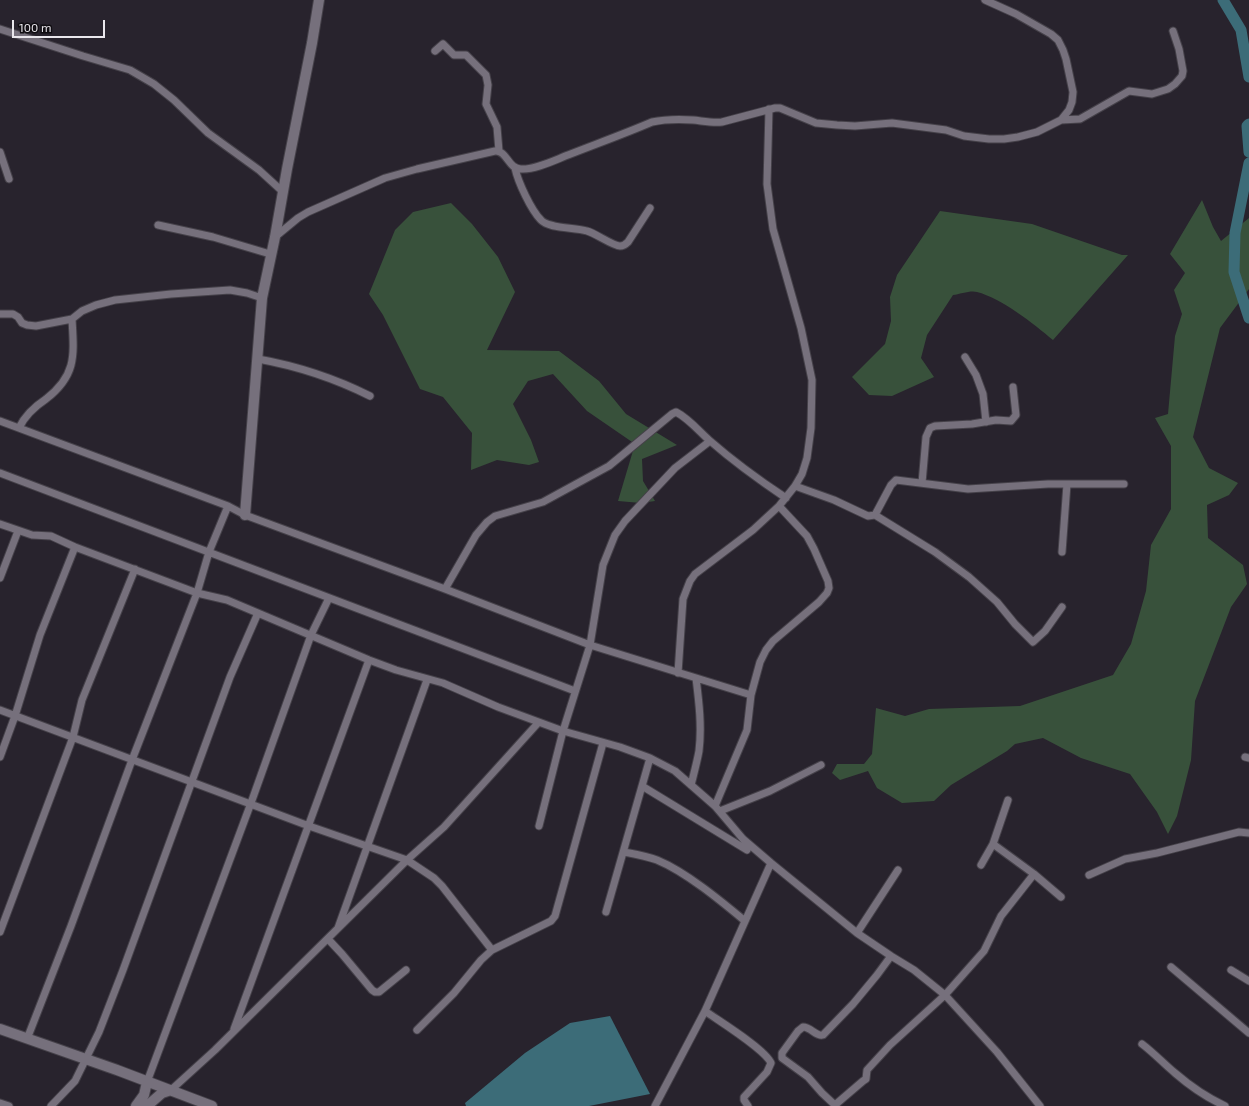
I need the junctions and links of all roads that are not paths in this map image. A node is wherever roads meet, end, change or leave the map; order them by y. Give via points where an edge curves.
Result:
1 (319, 0) edge
2 (985, 0) edge
3 (0, 29) edge
4 (1173, 31) dead end
5 (435, 51) dead end
6 (769, 109) junction
7 (1061, 120) junction
8 (498, 151) junction
9 (0, 152) edge
10 (514, 168) junction
11 (9, 179) dead end
12 (282, 191) junction
13 (650, 208) dead end
14 (158, 225) dead end
15 (275, 237) junction
16 (270, 254) junction
17 (262, 298) junction
18 (0, 314) edge
19 (72, 319) junction
20 (965, 357) dead end
21 (258, 358) junction
22 (1013, 387) dead end
23 (370, 396) dead end
24 (0, 421) edge
25 (986, 422) junction
26 (19, 428) junction
27 (710, 441) junction
28 (0, 473) edge
29 (922, 483) junction
30 (1067, 484) junction
31 (1124, 484) dead end
32 (795, 486) junction
33 (786, 498) junction
34 (228, 506) junction
35 (778, 506) junction
36 (245, 515) junction
37 (875, 516) junction
38 (0, 524) edge
39 (18, 531) junction
40 (75, 547) junction
41 (209, 552) junction
42 (1062, 552) dead end
43 (135, 569) junction
44 (0, 578) edge
45 (445, 589) junction
46 (197, 593) junction
47 (329, 598) junction
48 (1062, 607) dead end
49 (258, 613) junction
50 (310, 634) junction
51 (590, 645) junction
52 (369, 660) junction
53 (678, 673) junction
54 (696, 678) junction
55 (427, 680) junction
56 (575, 690) junction
57 (751, 694) junction
58 (0, 710) edge
59 (15, 716) junction
60 (538, 723) junction
61 (563, 731) junction
62 (73, 737) junction
63 (603, 743) junction
64 (0, 757) edge
65 (650, 758) junction
66 (132, 760) junction
67 (821, 765) dead end
68 (192, 781) junction
69 (691, 785) junction
70 (642, 786) junction
71 (1008, 800) dead end
72 (251, 804) junction
73 (718, 809) junction
74 (309, 826) junction
75 (539, 826) dead end
76 (1249, 833) edge
77 (993, 844) junction
78 (368, 846) junction
79 (747, 850) dead end
80 (624, 852) junction
81 (407, 860) junction
82 (771, 864) junction
83 (981, 865) dead end
84 (898, 870) dead end
85 (1034, 874) junction
86 (1089, 875) dead end
87 (1061, 897) dead end
88 (606, 912) dead end
89 (745, 921) junction
90 (338, 930) junction
91 (0, 932) edge
92 (858, 933) junction
93 (328, 939) junction
94 (492, 950) junction
95 (891, 956) junction
96 (1171, 967) dead end
97 (406, 970) dead end
98 (1231, 970) dead end
99 (1249, 981) edge
100 (945, 995) junction
101 (705, 1011) junction
102 (0, 1029) edge
103 (417, 1030) dead end
104 (233, 1031) junction
105 (1249, 1033) edge
106 (27, 1039) junction
107 (1142, 1044) dead end
108 (86, 1059) junction
109 (147, 1082) junction
110 (171, 1090) junction
111 (0, 1103) edge
112 (9, 1106) edge
113 (51, 1106) edge
114 (136, 1106) edge
115 (147, 1106) edge
116 (212, 1106) edge
117 (655, 1106) edge
118 (748, 1106) edge
119 (836, 1106) edge
120 (1040, 1106) edge
121 (1225, 1106) edge

1 - 12 street
2 - 7 street via 1016,14 1058,40 1066,59 1073,92 1069,110
3 - 12 street via 130,70 154,84 208,133 259,170
4 - 7 street via 1183,71 1175,84 1152,94 1129,91 1080,120
5 - 8 street via 443,44 454,55 466,55 486,75 486,104 497,127
6 - 7 street via 780,108 816,123 855,126 892,123 988,139 1018,137 1037,132
6 - 10 street via 715,123 664,119 554,161 530,168
6 - 32 street via 767,184 773,230 801,328 812,380 811,428 807,458
8 - 10 street
8 - 15 street via 385,178 308,212
9 - 11 street
10 - 13 street via 526,197 542,221 587,231 618,246 628,242
12 - 15 street
14 - 16 street via 213,237
15 - 16 street
16 - 17 street
17 - 19 street via 230,290 163,294 96,305
17 - 21 street
18 - 19 street via 13,314 22,323 36,326
19 - 26 street via 73,357 66,379 59,388 29,412
20 - 25 street via 976,375 983,394
21 - 23 street via 323,376
21 - 36 street
22 - 25 street via 1016,415 1014,419
24 - 26 street
25 - 29 street via 930,428 926,437
26 - 34 street
27 - 33 street
27 - 45 street via 676,412 672,414 603,470 543,502 495,516 487,522 476,535
27 - 51 street via 676,468 625,521 615,536 603,565
28 - 41 street
29 - 30 street via 975,489
29 - 37 street via 896,480
30 - 31 street
30 - 42 street
32 - 33 street
32 - 37 street via 868,516
33 - 35 street
34 - 36 street
34 - 41 street
35 - 53 street via 753,530 695,574 690,581 683,599
35 - 57 street via 807,536 829,588 820,602 773,641 766,650
36 - 45 street
37 - 48 street via 935,552 969,577 997,602 1033,642 1045,631
38 - 39 street
39 - 40 street via 51,536
39 - 44 street
40 - 43 street
40 - 59 street via 40,635
41 - 46 street
41 - 47 street
43 - 46 street
43 - 62 street via 82,700
45 - 51 street
46 - 49 street via 227,600
46 - 66 street
47 - 50 street
47 - 56 street
49 - 50 street
49 - 68 street via 230,677
50 - 52 street
50 - 72 street
51 - 53 street
51 - 56 street
52 - 55 street
52 - 74 street
53 - 54 street
54 - 57 street
54 - 69 street via 700,733
55 - 60 street via 443,683
55 - 78 street
56 - 61 street
57 - 73 street via 747,730
58 - 59 street
59 - 62 street
59 - 64 street
60 - 61 street
60 - 81 street via 444,827
61 - 63 street
61 - 75 street
62 - 66 street
62 - 91 street
63 - 65 street
63 - 94 street via 555,916 551,921
65 - 69 street via 675,771
65 - 70 street
66 - 68 street
66 - 106 street
67 - 73 street via 770,791
68 - 72 street
68 - 108 street via 123,970
69 - 73 street
70 - 79 street
70 - 80 street
71 - 77 street
72 - 74 street
72 - 109 street
73 - 82 street via 743,839
74 - 78 street
74 - 104 street
76 - 86 street via 1239,832 1125,859
77 - 83 street
77 - 85 street
78 - 81 street
78 - 90 street
80 - 88 street
80 - 89 street via 666,864 724,903
81 - 90 street
81 - 94 street via 442,886
82 - 89 street
82 - 92 street
84 - 92 street
85 - 87 street
85 - 100 street via 1001,916 984,951
89 - 101 street
90 - 93 street
92 - 95 street
93 - 97 street via 375,992 379,992
93 - 104 street
94 - 103 street
95 - 100 street via 914,970
95 - 119 street via 824,1035 819,1036 809,1028 803,1027 782,1053 782,1058 808,1077
96 - 105 street
98 - 99 street
100 - 119 street via 890,1045 867,1070 866,1079
100 - 120 street via 997,1052
101 - 117 street
101 - 118 street via 770,1060 767,1072 744,1097
102 - 106 street
104 - 110 street
106 - 108 street
107 - 121 street via 1176,1074
108 - 109 street
108 - 113 street via 75,1081
109 - 110 street
109 - 114 street via 144,1095
110 - 115 street via 162,1093
110 - 116 street
111 - 112 street

